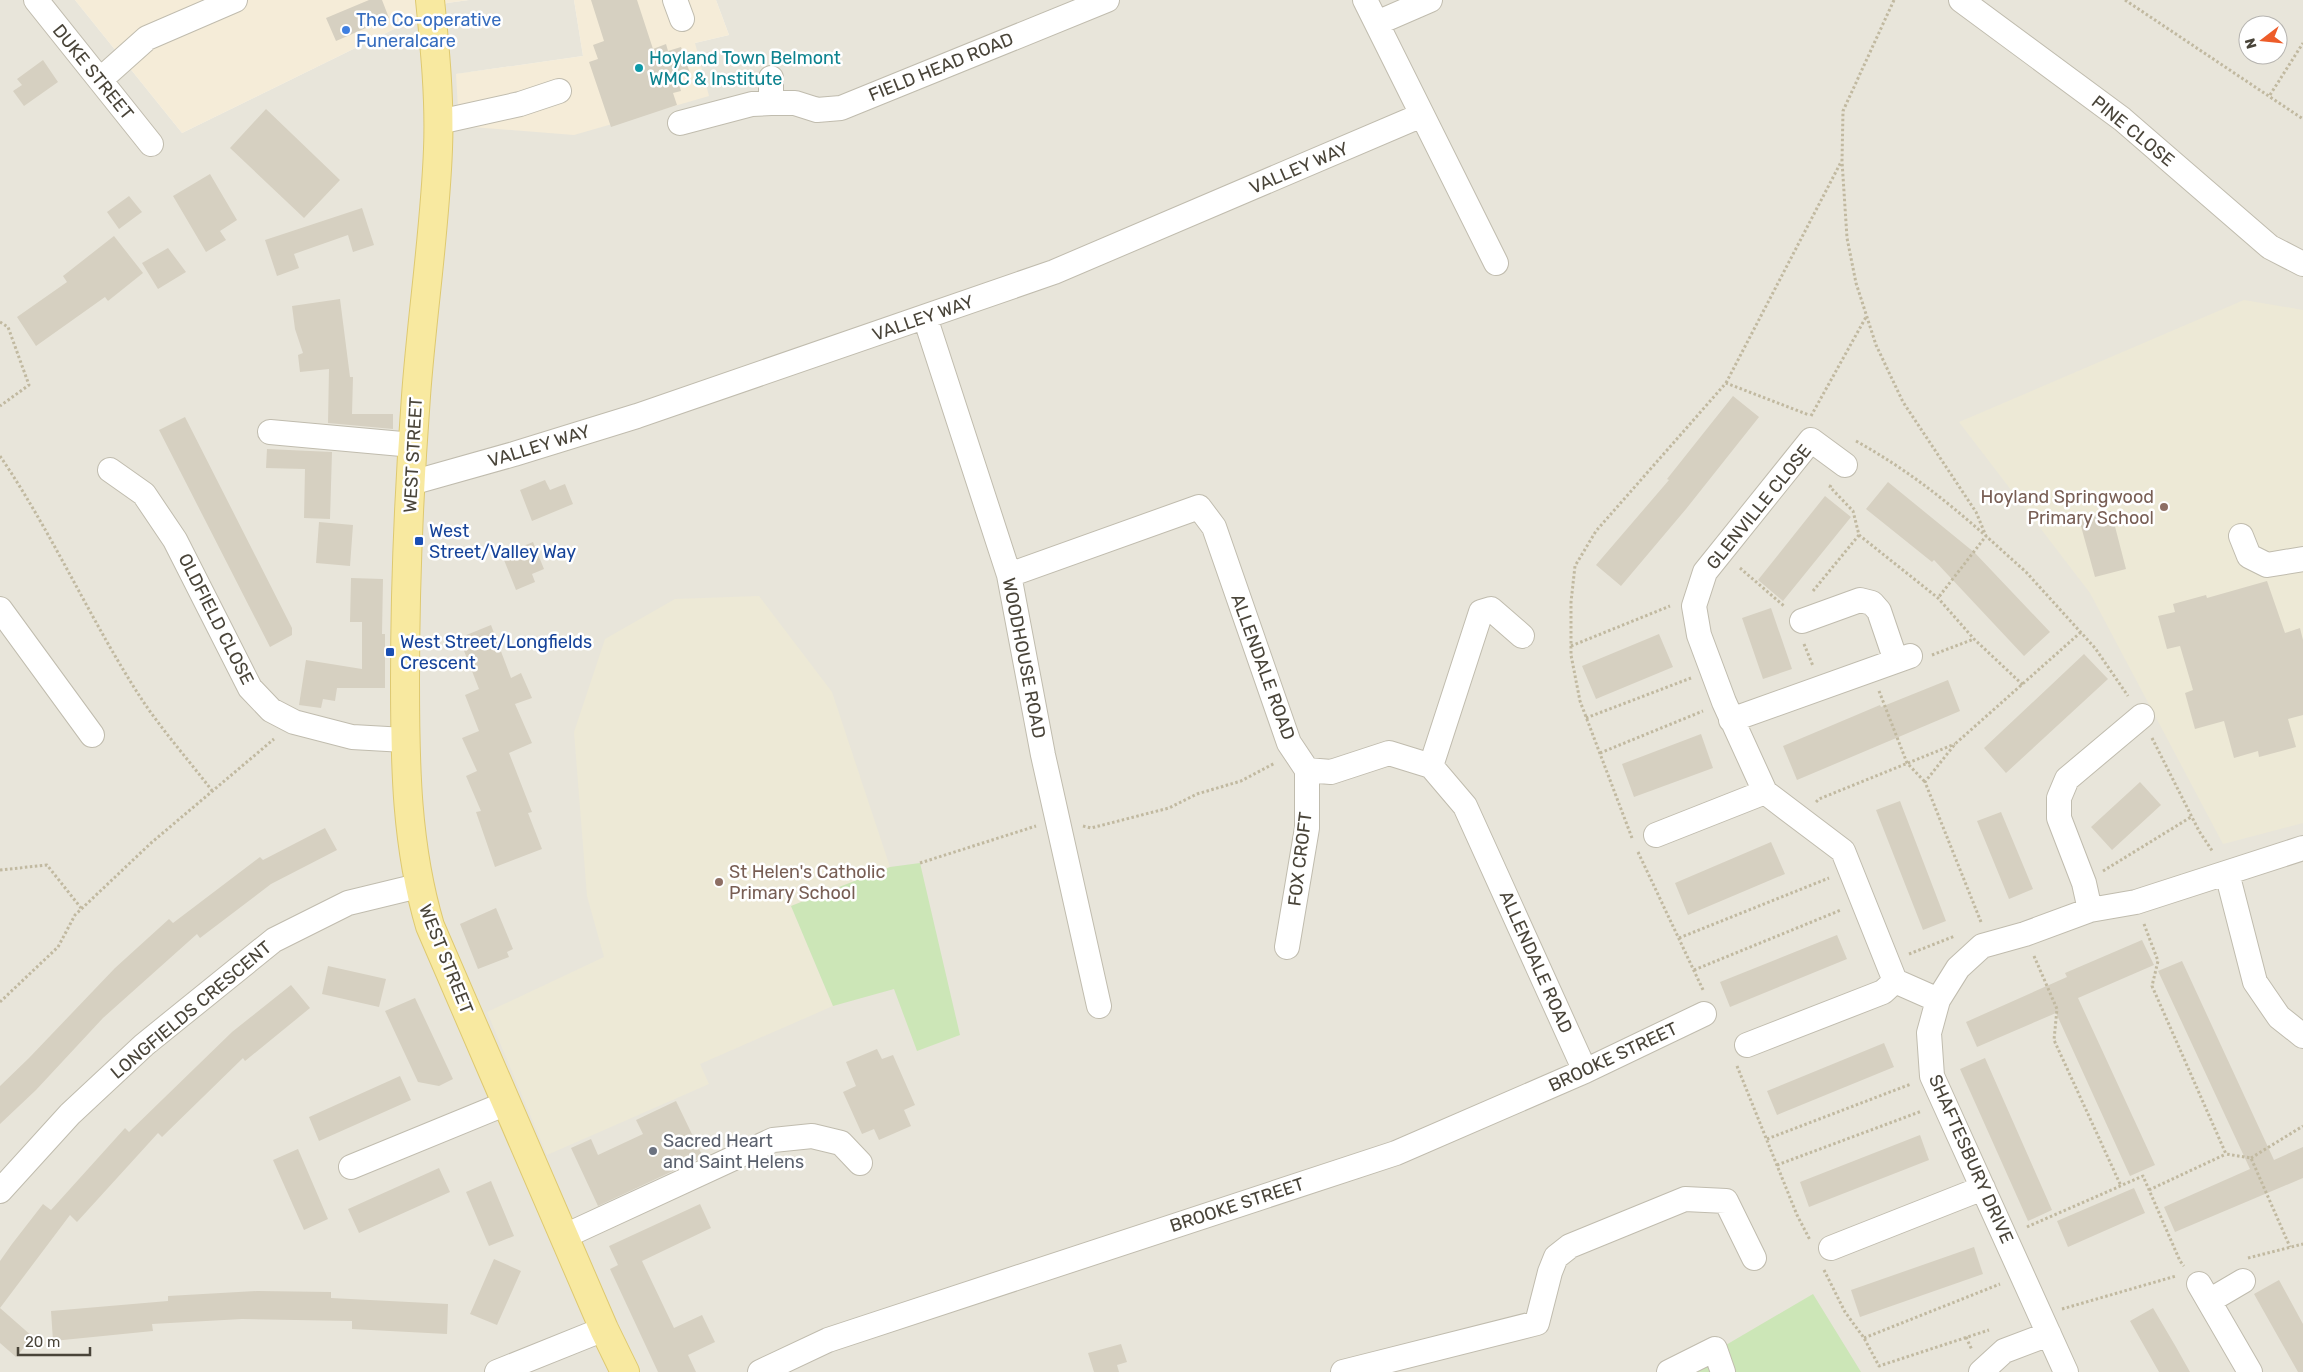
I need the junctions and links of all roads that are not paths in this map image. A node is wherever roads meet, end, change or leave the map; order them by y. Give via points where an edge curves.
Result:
1 (36, 0) edge
2 (235, 0) edge
3 (430, 0) edge
4 (1107, 0) edge
5 (1365, 0) edge
6 (1430, 0) edge
7 (1961, 0) edge
8 (1377, 23) junction
9 (771, 78) dead end
10 (100, 80) junction
11 (558, 91) dead end
12 (762, 104) junction
13 (1422, 115) junction
14 (438, 122) junction
15 (680, 123) dead end
16 (151, 144) dead end
17 (1496, 263) dead end
18 (2303, 264) edge
19 (925, 317) junction
20 (270, 432) dead end
21 (413, 445) junction
22 (1845, 465) road end
23 (110, 470) dead end
24 (410, 483) junction
25 (2241, 536) dead end
26 (2303, 560) edge
27 (1009, 575) junction
28 (0, 609) edge
29 (1802, 620) dead end
30 (1522, 636) dead end
31 (1727, 711) junction
32 (2142, 716) road end
33 (92, 735) dead end
34 (405, 740) junction
35 (1301, 761) junction
36 (1431, 766) junction
37 (1764, 792) junction
38 (1656, 836) dead end
39 (2303, 848) edge
40 (2227, 873) junction
41 (418, 886) junction
42 (2090, 910) junction
43 (1287, 947) dead end
44 (1892, 972) junction
45 (1938, 1000) junction
46 (1704, 1004) road end
47 (1099, 1006) dead end
48 (2303, 1036) edge
49 (1741, 1053) road end
50 (1585, 1071) junction
51 (507, 1103) junction
52 (860, 1163) dead end
53 (351, 1167) dead end
54 (1983, 1188) junction
55 (0, 1190) edge
56 (565, 1236) junction
57 (1821, 1252) road end
58 (1754, 1258) dead end
59 (2241, 1270) road end
60 (2045, 1324) junction
61 (604, 1328) junction
62 (497, 1372) edge
63 (625, 1372) edge
64 (760, 1372) edge
65 (1343, 1372) edge
66 (1668, 1372) edge
67 (1723, 1372) edge
68 (1981, 1372) edge
69 (2066, 1372) edge
70 (2250, 1372) edge

1 - 10 street, DUKE STREET
2 - 10 street via 147,38
3 - 14 main road, WEST STREET
4 - 12 street, FIELD HEAD ROAD via 841,108 816,110 795,103
5 - 8 street
6 - 8 street
7 - 18 street, PINE CLOSE via 2122,119 2270,247
8 - 13 street
9 - 12 street
10 - 16 street, DUKE STREET
11 - 14 street via 520,104
12 - 15 street, FIELD HEAD ROAD
13 - 17 street
13 - 19 street, VALLEY WAY via 1054,272
14 - 21 main road, WEST STREET
19 - 24 street, VALLEY WAY via 637,416
19 - 27 street, WOODHOUSE ROAD
20 - 21 street
21 - 24 main road, WEST STREET
22 - 31 street, GLENVILLE CLOSE via 1815,430 1705,572 1694,606 1699,635
23 - 34 street, OLDFIELD CLOSE via 144,494 176,540 250,688 271,710 294,722 352,737
24 - 34 main road, WEST STREET via 405,609
25 - 26 street via 2249,556 2267,565
27 - 35 street, ALLENDALE ROAD via 1199,507 1214,527 1289,743
27 - 47 street, WOODHOUSE ROAD
28 - 33 street
29 - 31 street via 1860,600 1872,604 1879,611 1903,658
30 - 36 street via 1491,609 1481,612
31 - 37 street, GLENVILLE CLOSE
32 - 42 street via 2067,780 2059,798 2059,818 2084,883
34 - 41 main road, WEST STREET via 408,816
35 - 36 street via 1331,772 1389,753
35 - 43 street, FOX CROFT via 1307,828
36 - 50 street, ALLENDALE ROAD via 1465,806
37 - 38 street
37 - 44 street, GLENVILLE CLOSE via 1843,851
39 - 40 street, SHAFTESBURY DRIVE
40 - 42 street, SHAFTESBURY DRIVE via 2136,902
40 - 48 street via 2255,982 2279,1018
41 - 51 main road, WEST STREET via 430,926
41 - 55 street, LONGFIELDS CRESCENT via 348,903 274,940 144,1045 70,1114
42 - 45 street, SHAFTESBURY DRIVE via 1982,946 1958,968
44 - 45 street
44 - 49 street via 1883,992
45 - 54 street, SHAFTESBURY DRIVE via 1929,1033 1932,1076
46 - 50 street, BROOKE STREET
50 - 64 street, BROOKE STREET via 1396,1153 828,1340
51 - 53 street
51 - 56 main road, WEST STREET
52 - 56 street via 840,1143 812,1136 773,1140
54 - 57 street
54 - 60 street, SHAFTESBURY DRIVE
56 - 61 main road, WEST STREET
58 - 65 street via 1726,1202 1685,1199 1570,1246 1556,1257 1537,1323
59 - 70 street via 2194,1283
60 - 68 street via 2004,1351
60 - 69 street, SHAFTESBURY DRIVE
61 - 62 street
61 - 63 main road, WEST STREET
66 - 67 street via 1715,1349

